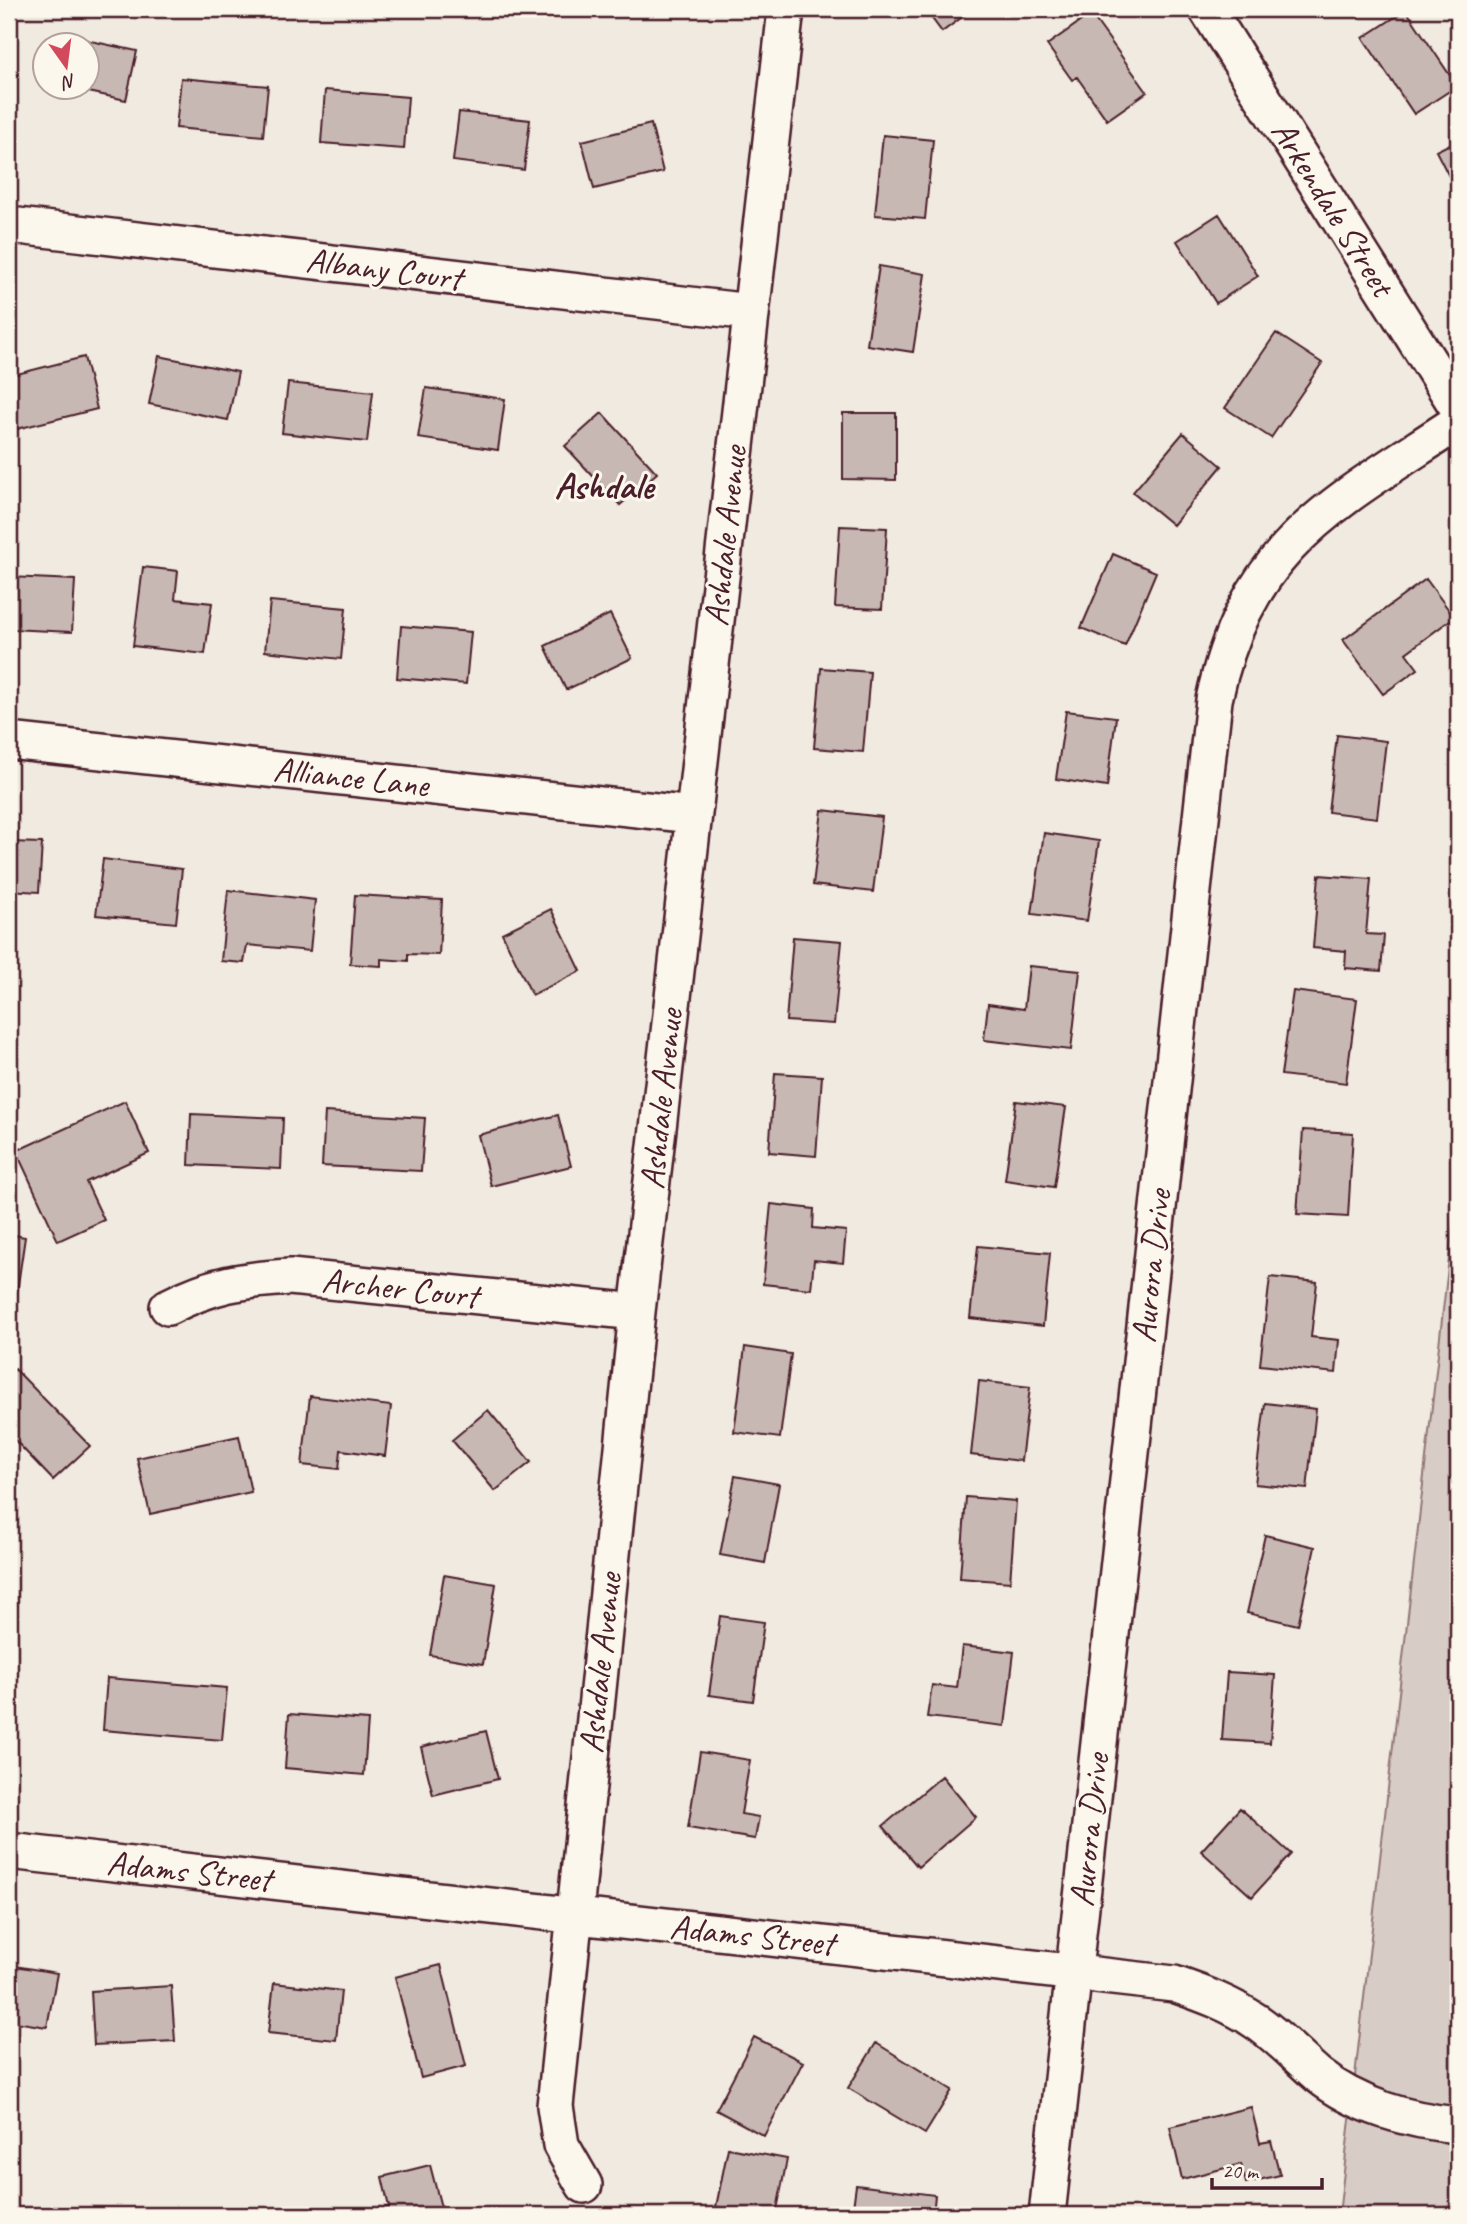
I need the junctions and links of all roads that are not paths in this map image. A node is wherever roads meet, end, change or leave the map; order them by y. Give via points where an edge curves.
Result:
1 (786, 9) edge
2 (1207, 9) edge
3 (18, 226) dead end
4 (750, 312) junction
5 (1458, 408) edge
6 (1458, 422) edge
7 (9, 741) edge
8 (693, 815) junction
9 (168, 1307) dead end
10 (637, 1312) junction
11 (9, 1851) edge
12 (574, 1915) junction
13 (1073, 1971) junction
14 (1458, 2139) edge
15 (584, 2185) dead end
16 (1047, 2215) edge

1 - 4 street, Ashdale Avenue
2 - 5 street, Arkendale Street
3 - 4 street, Albany Court
4 - 8 street, Ashdale Avenue
6 - 13 street, Aurora Drive via 1320,514 1289,542 1238,620 1220,670
7 - 8 street, Alliance Lane
8 - 10 street, Ashdale Avenue
9 - 10 street, Archer Court via 203,1289 241,1280 290,1277
10 - 12 street, Ashdale Avenue
11 - 12 street, Adams Street
12 - 13 street, Adams Street
12 - 15 street, Ashdale Avenue via 555,2106 561,2145
13 - 14 street, Adams Street via 1174,1984 1218,1999 1258,2022 1321,2077 1361,2101
13 - 16 street, Aurora Drive

